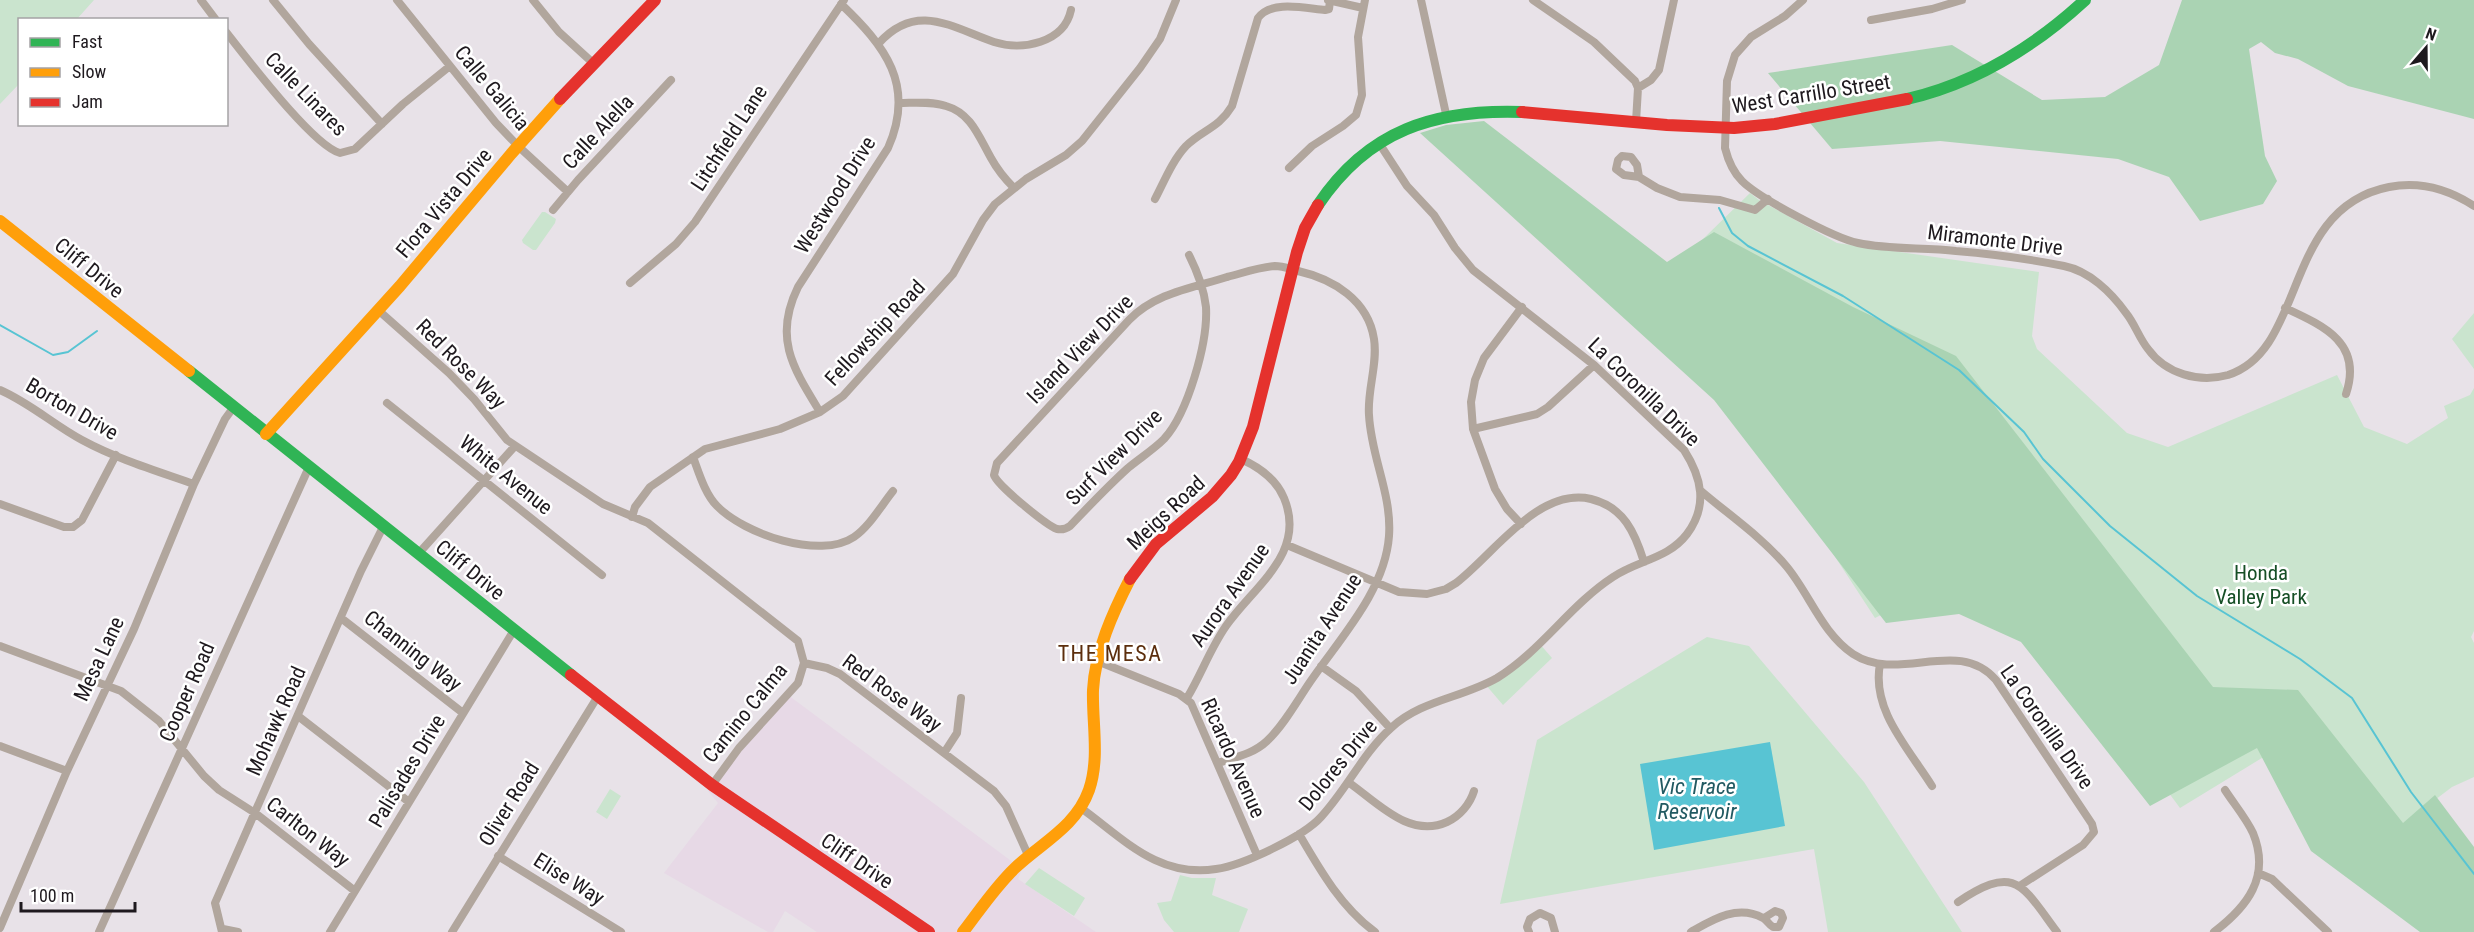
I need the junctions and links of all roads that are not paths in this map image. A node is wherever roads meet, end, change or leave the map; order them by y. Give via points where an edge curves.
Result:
1 (201, 0) edge
2 (273, 0) edge
3 (397, 0) edge
4 (533, 0) edge
5 (655, 0) edge
6 (1176, 0) edge
7 (1421, 0) edge
8 (1533, 0) edge
9 (1674, 0) edge
10 (1803, 0) edge
11 (1962, 0) edge
12 (2085, 0) edge
13 (1329, 1) edge
14 (842, 2) edge
15 (1364, 4) edge
16 (1071, 10) dead end
17 (214, 18) edge
18 (1871, 20) dead end
19 (228, 34) edge
20 (879, 43) junction
21 (593, 63) junction
22 (450, 66) junction
23 (671, 80) dead end
24 (1638, 88) junction
25 (899, 104) junction
26 (1446, 114) junction
27 (1636, 122) junction
28 (382, 124) junction
29 (1725, 128) junction
30 (1379, 143) junction
31 (518, 146) junction
32 (1289, 168) dead end
33 (1639, 177) dead end
34 (1014, 188) junction
35 (568, 192) junction
36 (1155, 199) dead end
37 (1768, 199) junction
38 (2474, 206) edge
39 (553, 210) dead end
40 (0, 221) edge
41 (1189, 255) dead end
42 (1292, 269) junction
43 (630, 283) dead end
44 (1201, 285) junction
45 (1522, 307) junction
46 (2285, 308) junction
47 (378, 310) junction
48 (1594, 365) junction
49 (0, 390) edge
50 (2346, 394) dead end
51 (387, 403) dead end
52 (233, 408) junction
53 (820, 412) junction
54 (1473, 429) junction
55 (266, 434) junction
56 (515, 446) junction
57 (116, 455) junction
58 (693, 457) junction
59 (1241, 459) junction
60 (309, 467) junction
61 (485, 480) junction
62 (194, 483) junction
63 (1701, 491) junction
64 (893, 492) dead end
65 (0, 504) edge
66 (632, 517) junction
67 (1521, 524) junction
68 (1052, 526) joint
69 (383, 527) junction
70 (1287, 545) junction
71 (418, 553) junction
72 (1644, 562) junction
73 (602, 575) dead end
74 (1375, 583) junction
75 (341, 618) junction
76 (514, 630) junction
77 (0, 646) edge
78 (1097, 661) junction
79 (804, 663) junction
80 (1880, 664) junction
81 (1321, 666) junction
82 (106, 685) junction
83 (598, 696) junction
84 (961, 698) dead end
85 (1187, 698) junction
86 (463, 713) junction
87 (298, 716) junction
88 (1390, 728) junction
89 (0, 746) edge
90 (182, 748) junction
91 (944, 753) junction
92 (1218, 764) junction
93 (67, 771) junction
94 (1348, 782) junction
95 (712, 785) junction
96 (1932, 786) dead end
97 (2224, 790) dead end
98 (1474, 791) dead end
99 (409, 802) junction
100 (1081, 808) junction
101 (255, 813) junction
102 (1299, 834) junction
103 (1028, 855) junction
104 (1257, 855) junction
105 (498, 856) junction
106 (2258, 873) junction
107 (2021, 885) junction
108 (355, 891) junction
109 (1958, 902) dead end
110 (1764, 918) dead end
111 (0, 928) edge
112 (222, 930) edge
113 (99, 932) edge
114 (238, 932) edge
115 (330, 932) edge
116 (452, 932) edge
117 (621, 932) edge
118 (929, 932) edge
119 (963, 932) edge
120 (1375, 932) edge
121 (1529, 932) edge
122 (1555, 932) edge
123 (1691, 932) edge
124 (2057, 932) edge
125 (2214, 932) edge
126 (2328, 932) edge

1 - 17 street
2 - 28 street
3 - 22 street, Calle Galicia
4 - 21 street via 559,32
5 - 21 main road, Flora Vista Drive
6 - 34 street, Fellowship Road via 1160,39 1082,141
7 - 26 street
8 - 24 street via 1594,42
9 - 24 street via 1659,70
10 - 29 street, Miramonte Drive via 1751,37 1734,55 1727,81
11 - 18 street
12 - 29 main road, West Carrillo Street via 2022,51 1951,86 1798,119
13 - 15 street
13 - 36 street via 1329,9 1325,10 1279,5 1263,11 1232,106 1216,126 1186,147
14 - 20 street, Westwood Drive
14 - 43 street, Litchfield Lane via 695,222 676,244
15 - 32 street via 1358,55 1362,95 1356,115
16 - 20 street via 1063,29 1033,44 1005,44 956,25 923,21 904,25
19 - 28 street, Calle Linares via 281,100 333,151 352,151
20 - 25 street, Westwood Drive via 894,72
21 - 31 main road, Flora Vista Drive
22 - 28 street, Calle Linares
22 - 31 street, Calle Galicia
23 - 35 street, Calle Alella
24 - 27 street
25 - 34 street via 948,106 964,116
25 - 53 street, Westwood Drive via 888,148 798,287 788,312 786,335 791,360
26 - 27 main road, West Carrillo Street via 1503,110
26 - 30 main road, West Carrillo Street via 1417,123
27 - 29 main road, West Carrillo Street
29 - 37 street, Miramonte Drive via 1725,148 1734,171
30 - 42 main road, Meigs Road via 1355,161 1324,196 1306,225
30 - 45 street, La Coronilla Drive via 1463,260
31 - 35 street, Calle Galicia
31 - 47 main road, Flora Vista Drive
33 - 37 street via 1680,197 1720,200 1748,209 1755,210
34 - 53 street, Fellowship Road via 990,210 953,274 852,387
35 - 39 street, Calle Alella
37 - 46 street, Miramonte Drive via 1856,243 1957,251 2064,266 2085,273 2126,312 2154,357 2190,376 2220,376 2248,364 2264,350
38 - 46 street, Miramonte Drive via 2448,192 2421,186 2395,186 2360,197 2336,215 2319,235
40 - 52 main road, Cliff Drive
41 - 44 street, Surf View Drive
42 - 44 street, Island View Drive via 1257,269
42 - 59 main road, Meigs Road via 1252,430
42 - 74 street, Juanita Avenue via 1321,278 1350,295 1372,328 1375,348 1369,414 1389,519 1386,554
44 - 68 street, Surf View Drive via 1206,304 1205,332 1178,419 1163,440 1116,479 1070,526
44 - 68 street, Island View Drive via 1156,299 1136,312 997,464 997,482
45 - 48 street, La Coronilla Drive
45 - 54 street via 1479,369 1471,402
46 - 50 street via 2321,326 2345,348 2351,368
47 - 55 main road, Flora Vista Drive
47 - 56 street, Red Rose Way via 449,373
48 - 54 street via 1536,414
48 - 63 street, La Coronilla Drive via 1684,450
49 - 57 street, Borton Drive via 81,440
51 - 61 street, White Avenue
52 - 55 main road, Cliff Drive
52 - 62 street, Mesa Lane
53 - 58 street, Fellowship Road via 780,429 720,444
54 - 67 street via 1499,497
55 - 60 main road, Cliff Drive
56 - 61 street
56 - 66 street via 603,504
57 - 62 street, Borton Drive
57 - 65 street via 82,520 73,527
58 - 64 street via 718,507 756,531 802,544 837,544 855,536
58 - 66 street, Fellowship Road via 650,487
59 - 70 street, Aurora Avenue via 1264,472 1282,493 1290,516
59 - 78 main road, Meigs Road via 1216,494 1159,541 1139,564 1122,594
60 - 69 main road, Cliff Drive
60 - 90 street, Cooper Road
61 - 71 street
61 - 73 street, White Avenue
62 - 82 street, Mesa Lane via 134,629
63 - 72 street, Dolores Drive via 1696,517 1682,540 1667,553
63 - 80 street, La Coronilla Drive via 1781,560 1841,644 1854,655
66 - 79 street via 663,533 793,635
67 - 72 street via 1547,505 1563,499 1598,501 1627,521
67 - 74 street via 1446,589 1418,595
69 - 71 main road, Cliff Drive
69 - 75 street, Mohawk Road
70 - 74 street
70 - 85 street, Aurora Avenue via 1272,572 1238,609 1215,642
71 - 76 main road, Cliff Drive
72 - 88 street, Dolores Drive via 1600,586 1498,677 1426,704
74 - 81 street, Juanita Avenue via 1367,601
75 - 86 street, Channing Way
75 - 87 street, Mohawk Road
76 - 83 main road, Cliff Drive
76 - 86 street, Palisades Drive
77 - 82 street, Carlton Way
78 - 85 street, Ricardo Avenue
78 - 100 main road, Meigs Road via 1093,689 1096,752 1090,786
79 - 91 street, Red Rose Way via 840,674
79 - 95 street, Camino Calma via 798,682
80 - 96 street via 1880,700
80 - 107 street, La Coronilla Drive via 1959,659 1986,669 2091,824 2098,835
81 - 88 street via 1356,691
81 - 92 street, Juanita Avenue via 1266,742 1249,754
82 - 90 street, Carlton Way via 144,708
82 - 93 street, Mesa Lane
83 - 95 main road, Cliff Drive
83 - 105 street, Oliver Road
84 - 91 street via 957,734
85 - 92 street, Ricardo Avenue via 1197,711
86 - 99 street, Palisades Drive
87 - 99 street
87 - 101 street, Mohawk Road
88 - 94 street, Dolores Drive
89 - 93 street
90 - 101 street, Carlton Way via 207,780
90 - 113 street, Cooper Road
91 - 103 street, Red Rose Way via 1002,800
92 - 104 street, Ricardo Avenue
93 - 111 street, Mesa Lane
94 - 98 street via 1398,819 1419,826 1450,821 1465,809
94 - 102 street, Dolores Drive via 1320,819
95 - 118 main road, Cliff Drive
97 - 106 street via 2253,832
99 - 108 street, Palisades Drive
100 - 103 main road, Meigs Road via 1060,831
100 - 104 street, Dolores Drive via 1161,864 1210,870
101 - 108 street, Carlton Way
101 - 112 street, Mohawk Road via 215,903
102 - 104 street, Dolores Drive
102 - 120 street via 1331,886
103 - 119 main road, Meigs Road via 1002,881
105 - 116 street, Oliver Road
105 - 117 street, Elise Way
106 - 125 street via 2246,903
106 - 126 street via 2272,879
107 - 109 street via 1988,885
107 - 124 street
108 - 115 street, Palisades Drive
110 - 123 street via 1731,913
112 - 114 street
121 - 122 street via 1530,919 1540,913 1551,918

